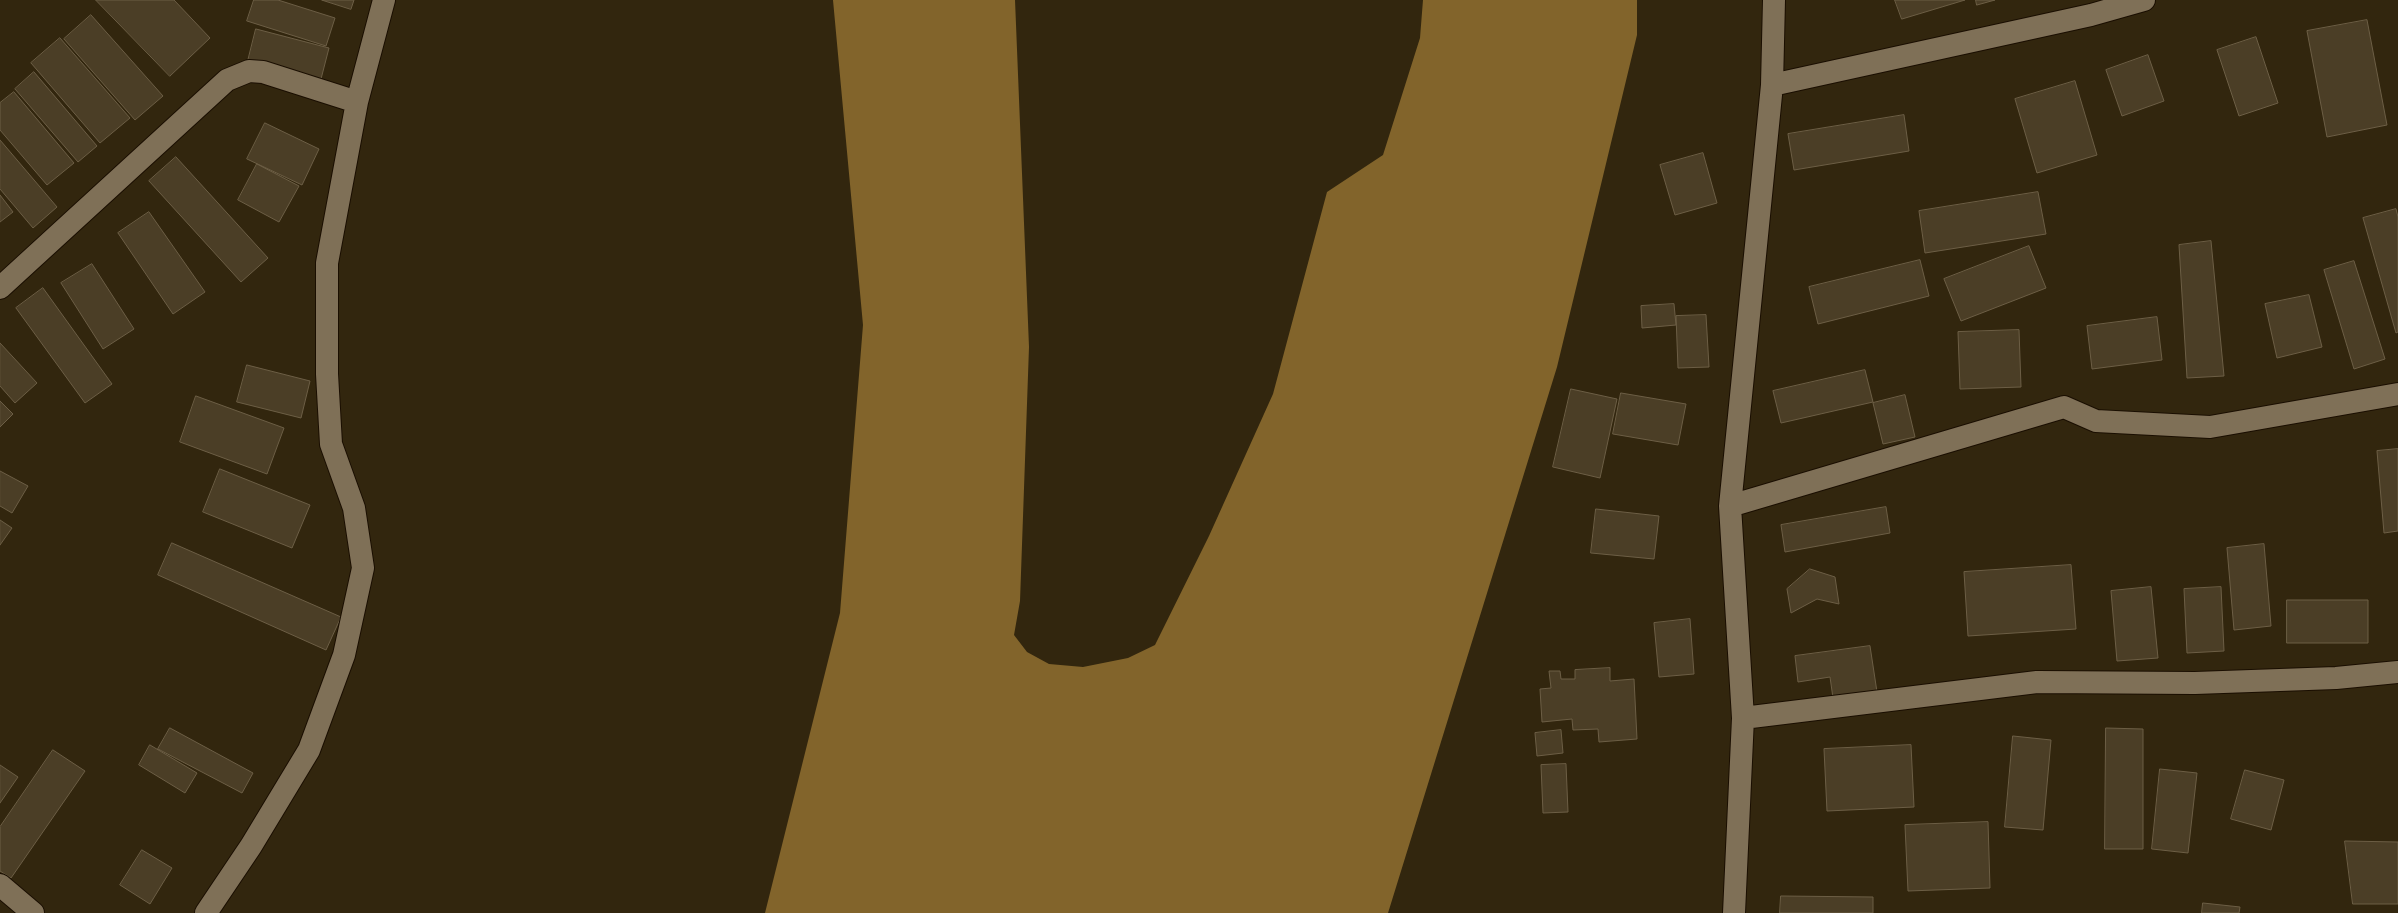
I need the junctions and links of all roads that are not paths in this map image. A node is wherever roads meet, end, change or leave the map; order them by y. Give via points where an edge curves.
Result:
1 (384, 0) edge
2 (1774, 0) edge
3 (2144, 0) edge
4 (1772, 85) junction
5 (357, 102) junction
6 (0, 288) edge
7 (2398, 394) edge
8 (1730, 506) junction
9 (2398, 672) edge
10 (1744, 718) junction
11 (0, 886) edge
12 (34, 913) edge
13 (206, 913) edge
14 (1734, 913) edge

1 - 5 street
2 - 4 street
3 - 4 street via 2091,15
4 - 8 street
5 - 6 street via 263,72 249,71 227,80
5 - 13 street via 327,263 327,374 332,444 354,508 363,568 344,655 309,750 251,846
7 - 8 street via 2210,427 2096,421 2064,407
8 - 10 street
9 - 10 street via 2336,678 2195,683 2037,682
10 - 14 street
11 - 12 street

